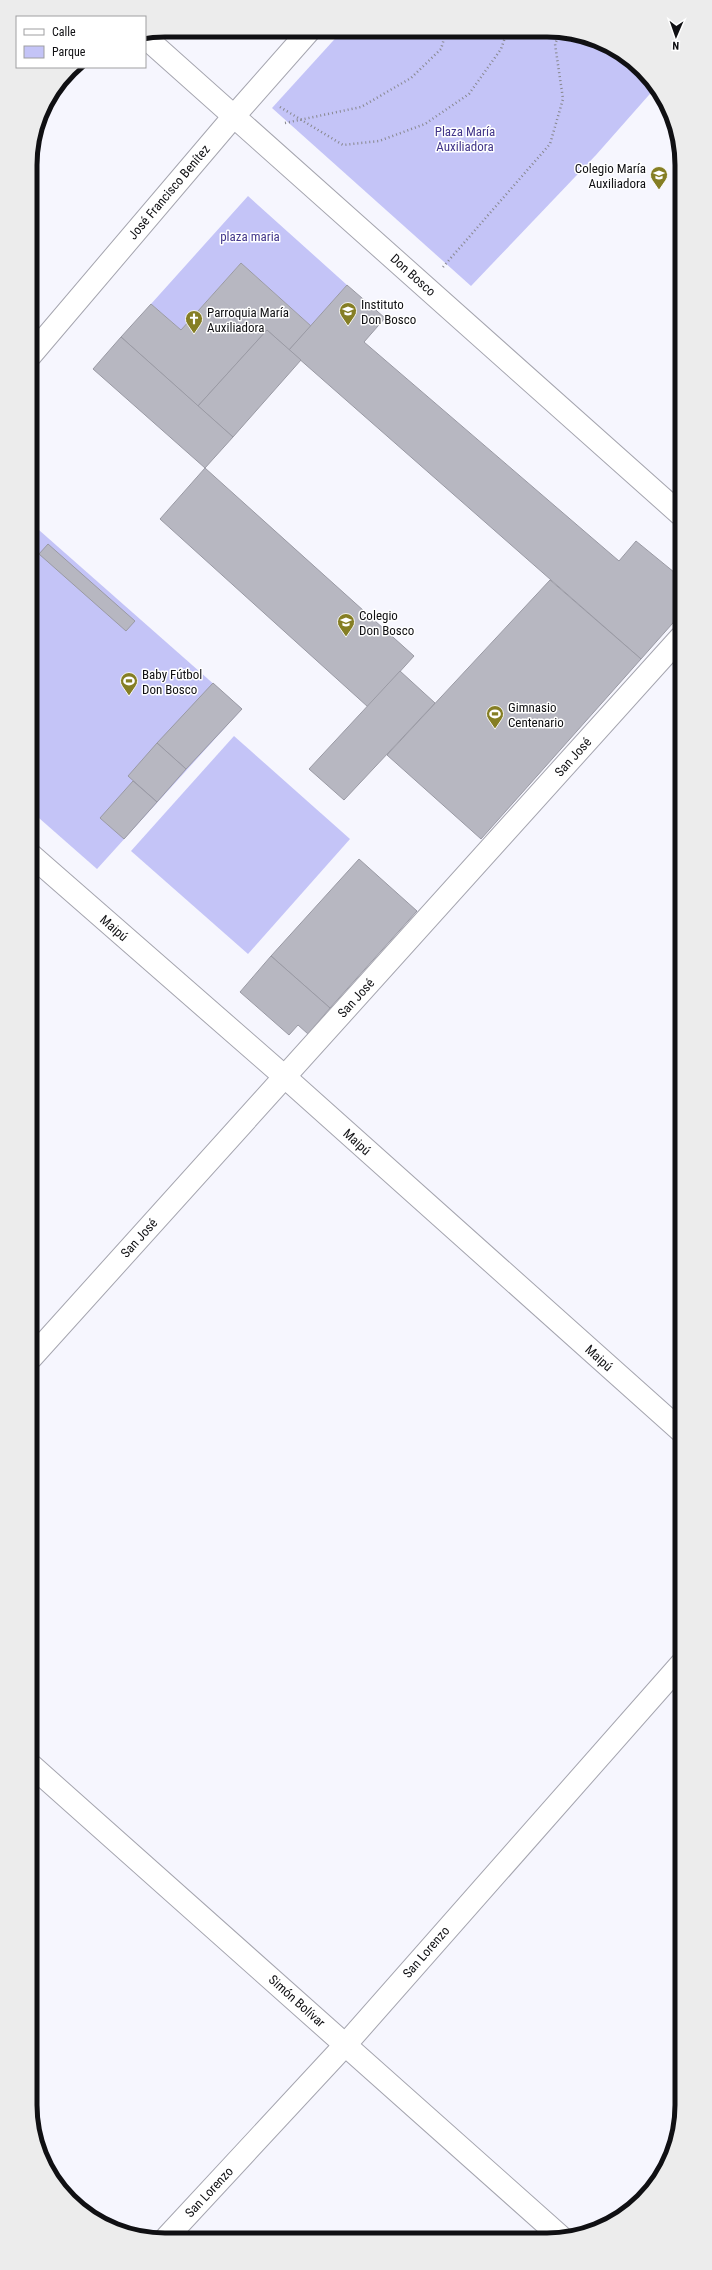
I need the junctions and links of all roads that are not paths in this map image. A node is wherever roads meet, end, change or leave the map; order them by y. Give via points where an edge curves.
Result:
1 (304, 37) edge
2 (146, 38) edge
3 (234, 116) junction
4 (37, 347) edge
5 (675, 510) edge
6 (675, 644) edge
7 (37, 860) edge
8 (285, 1077) junction
9 (37, 1352) edge
10 (675, 1427) edge
11 (675, 1671) edge
12 (37, 1770) edge
13 (346, 2044) junction
14 (172, 2233) edge
15 (555, 2233) edge

1 - 3 street, José Francisco Benítez
2 - 3 street, Don Bosco
3 - 4 street, José Francisco Benítez
3 - 5 street, Don Bosco
6 - 8 street, San José
7 - 8 street, Maipú
8 - 9 street, San José
8 - 10 street, Maipú
11 - 13 street, San Lorenzo
12 - 13 street, Simón Bolívar
13 - 14 street, San Lorenzo
13 - 15 street, Simón Bolívar

